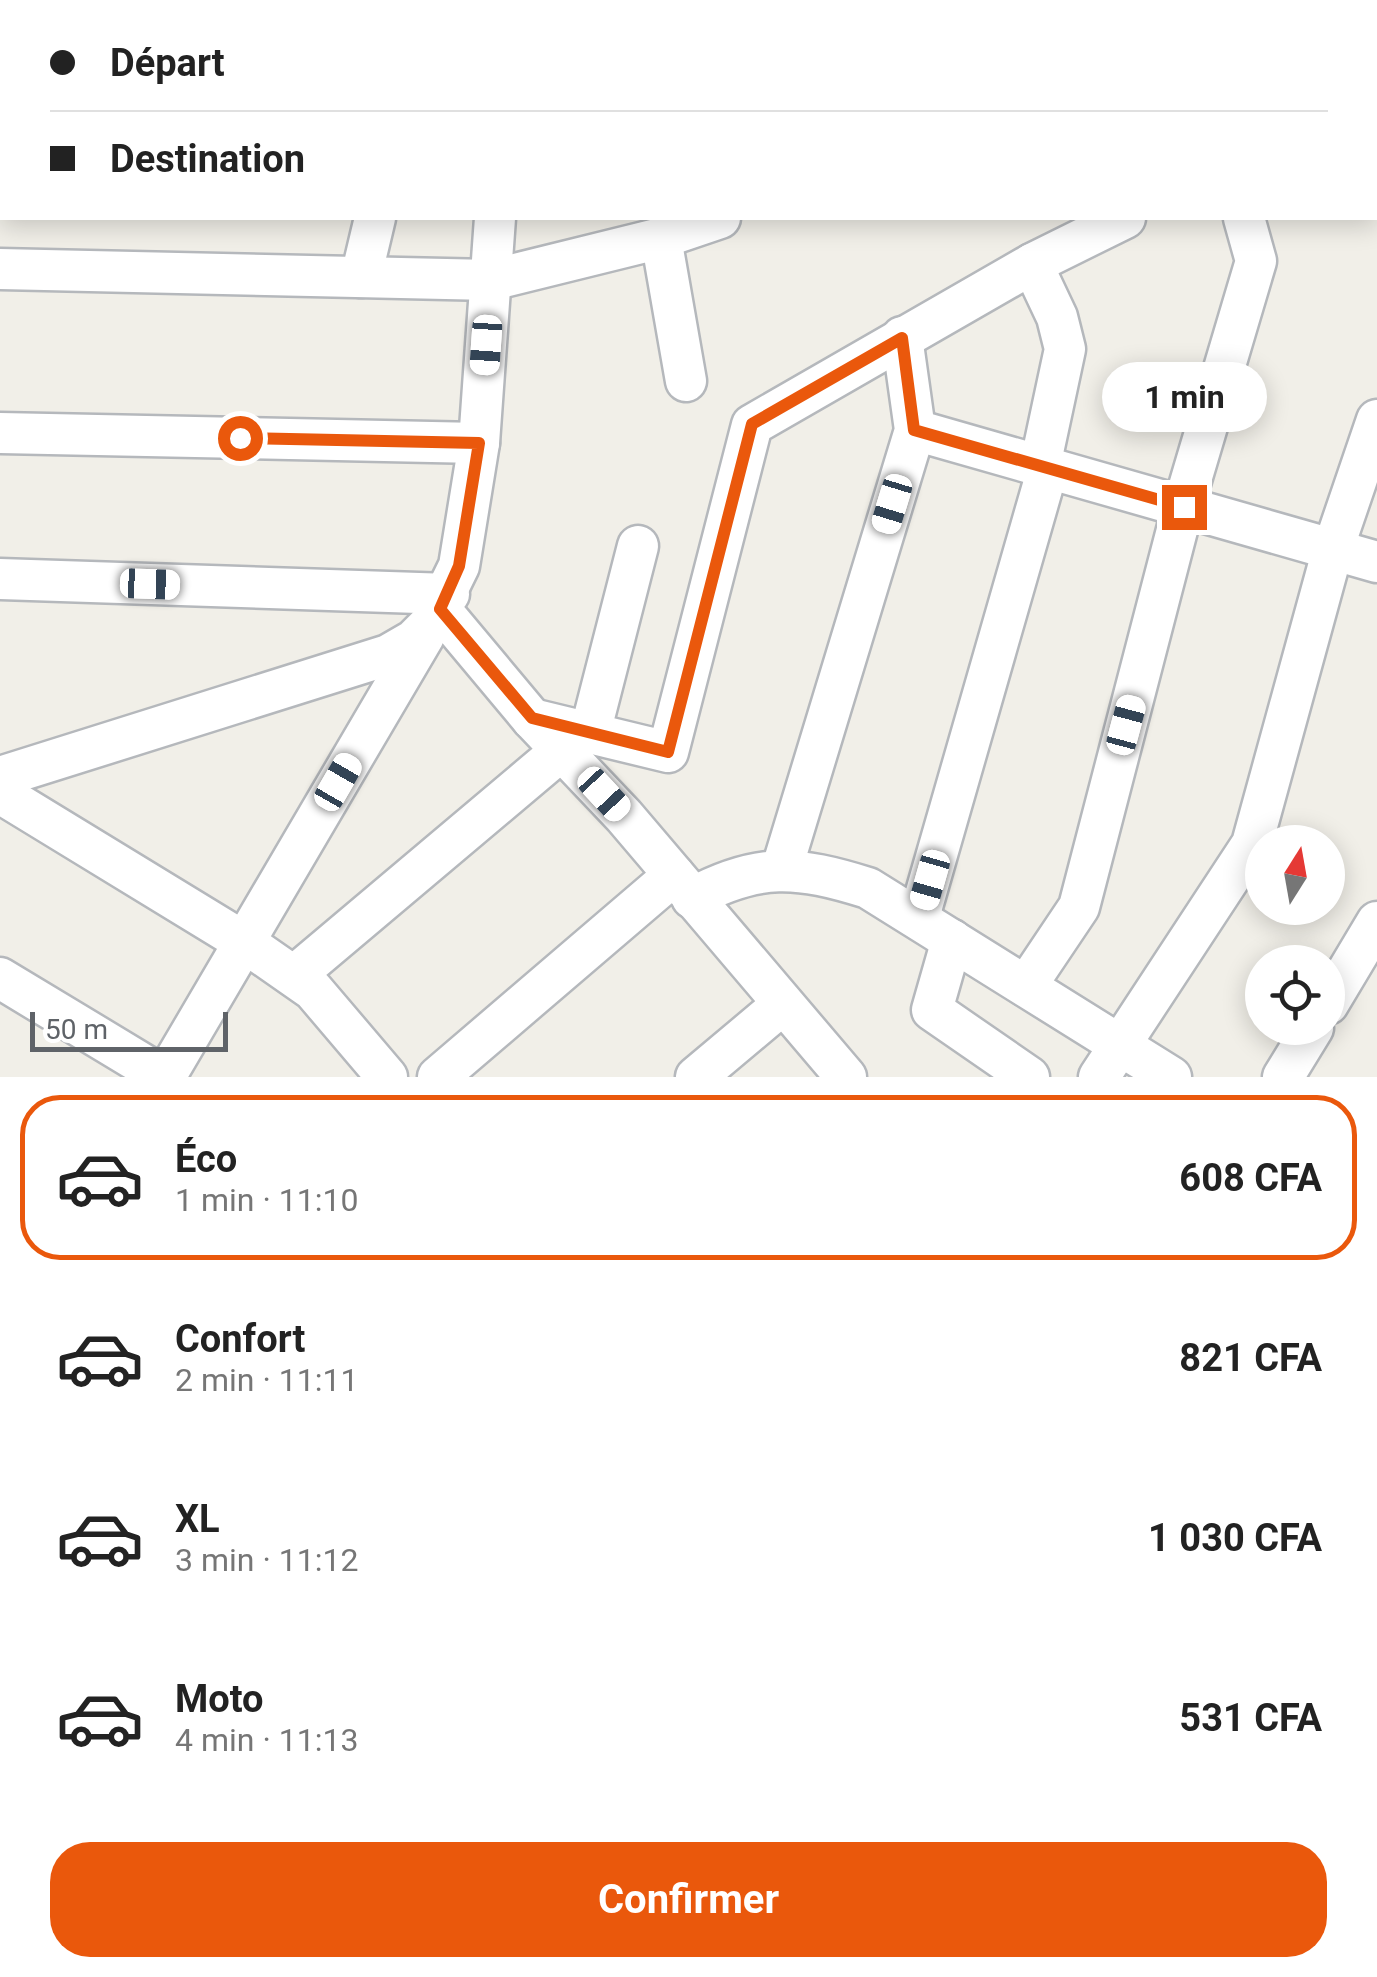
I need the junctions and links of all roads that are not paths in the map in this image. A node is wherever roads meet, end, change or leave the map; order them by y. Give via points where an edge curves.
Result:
1 (375, 220) edge
2 (495, 220) edge
3 (714, 220) edge
4 (1121, 220) edge
5 (1245, 220) edge
6 (660, 238) junction
7 (1032, 264) junction
8 (0, 269) edge
9 (362, 276) junction
10 (491, 280) junction
11 (902, 338) junction
12 (686, 381) dead end
13 (1377, 420) edge
14 (914, 430) junction
15 (0, 433) edge
16 (479, 443) junction
17 (1044, 467) junction
18 (1184, 507) junction
19 (638, 546) dead end
20 (1333, 549) junction
21 (1377, 562) edge
22 (0, 580) edge
23 (440, 609) junction
24 (576, 742) junction
25 (0, 777) edge
26 (0, 793) edge
27 (782, 868) junction
28 (683, 886) junction
29 (919, 917) junction
30 (1377, 922) edge
31 (952, 940) junction
32 (244, 942) junction
33 (294, 976) junction
34 (1345, 976) edge
35 (0, 978) edge
36 (1026, 986) junction
37 (783, 1004) junction
38 (1303, 1045) edge
39 (1110, 1061) edge
40 (164, 1077) edge
41 (386, 1077) edge
42 (438, 1077) edge
43 (696, 1077) edge
44 (846, 1077) edge
45 (1029, 1077) edge
46 (1170, 1077) edge
47 (1283, 1077) edge

1 - 9 street
2 - 10 street
3 - 6 street
4 - 7 street
5 - 18 street via 1256,261
6 - 10 street
6 - 12 street
7 - 11 street
7 - 17 street via 1065,349
8 - 9 street
9 - 10 street
10 - 16 street
11 - 14 street
11 - 24 street via 752,424 668,752
13 - 20 street
14 - 17 street
14 - 27 street
15 - 16 street
16 - 23 street via 459,566
17 - 18 street
17 - 29 street
18 - 20 street
18 - 36 street via 1079,907
19 - 24 street
20 - 21 street
20 - 39 street via 1252,844
22 - 23 street
23 - 24 street via 532,718
23 - 25 street via 414,640 388,655
23 - 32 street
24 - 28 street
24 - 33 street
26 - 32 street
27 - 28 street
27 - 29 street via 868,888
28 - 37 street
28 - 42 street
29 - 31 street
30 - 34 street
31 - 36 street
31 - 45 street via 932,1010
32 - 33 street
32 - 40 street
33 - 41 street
35 - 40 street
36 - 39 street
37 - 43 street
37 - 44 street
38 - 47 street
39 - 46 street

